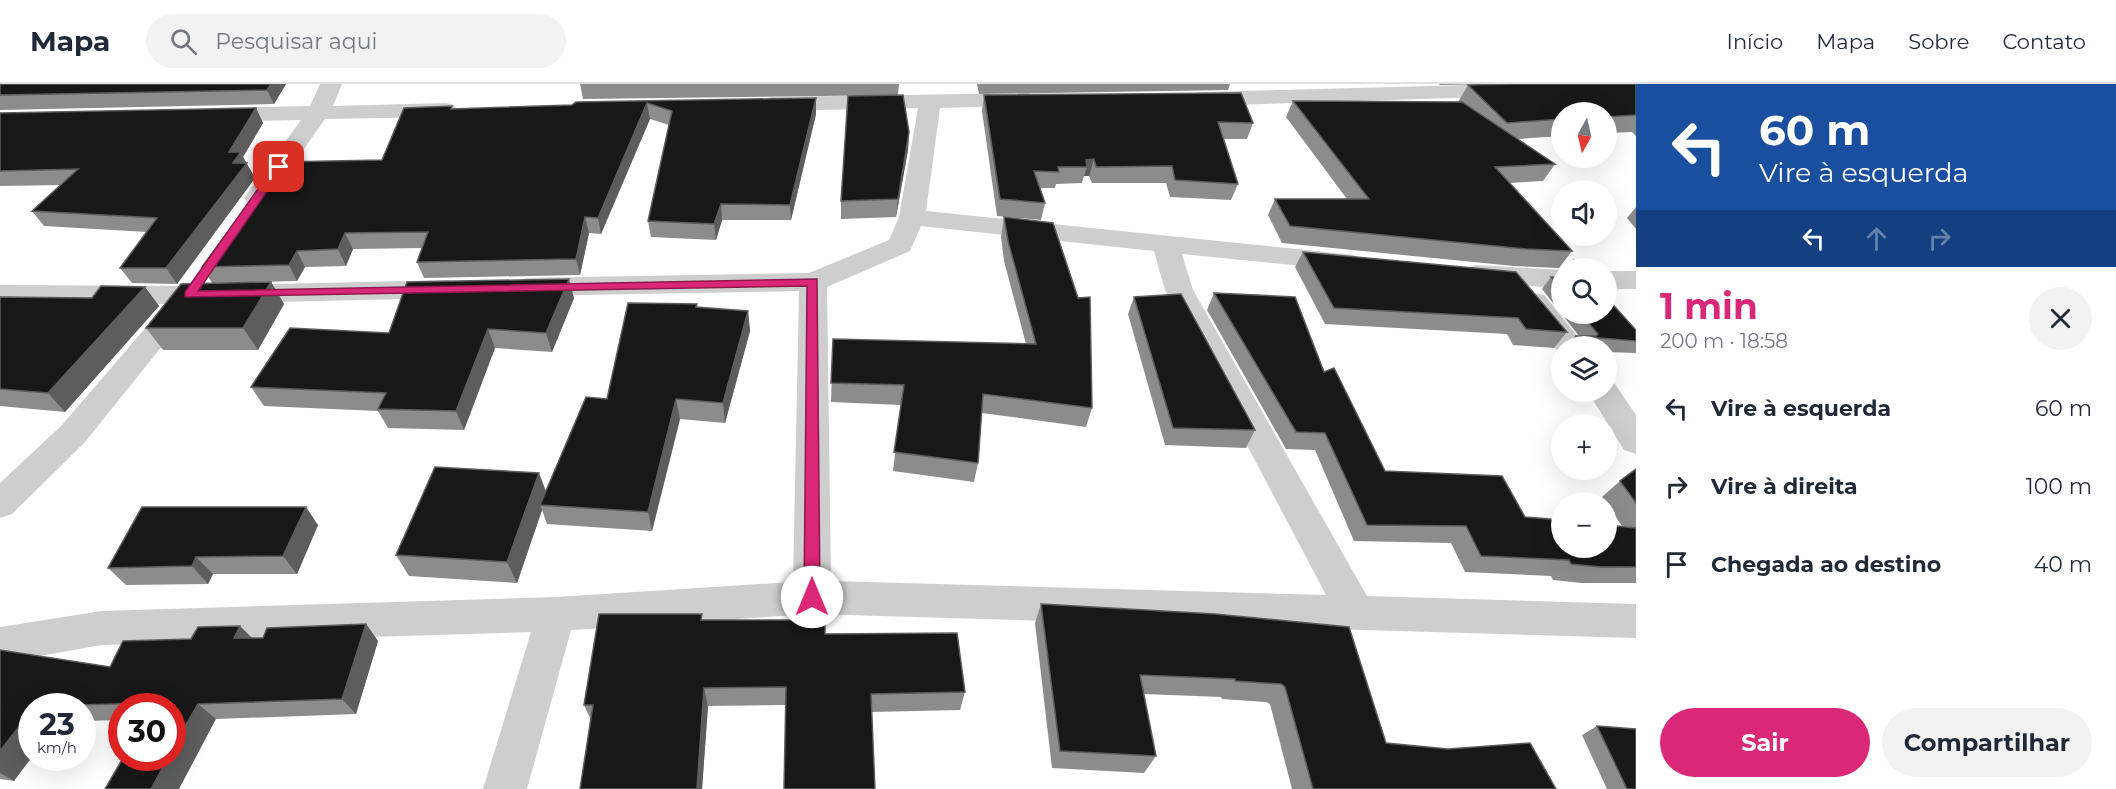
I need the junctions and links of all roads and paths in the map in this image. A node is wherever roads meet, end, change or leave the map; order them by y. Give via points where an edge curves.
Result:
1 (331, 84) edge
2 (1331, 90) edge
3 (1532, 91) edge
4 (982, 92) edge
5 (1054, 100) edge
6 (1184, 100) edge
7 (930, 102) junction
8 (751, 105) edge
9 (469, 110) edge
10 (318, 113) junction
11 (188, 115) edge
12 (912, 217) junction
13 (243, 218) edge
14 (1166, 244) junction
15 (1364, 263) edge
16 (209, 266) edge
17 (1445, 271) edge
18 (1514, 278) junction
19 (1551, 279) edge
20 (1617, 280) edge
21 (1636, 280) edge
22 (813, 282) junction
23 (0, 294) edge
24 (189, 295) junction
25 (1562, 336) edge
26 (1611, 402) edge
27 (1636, 441) edge
28 (0, 504) edge
29 (812, 597) junction
30 (1356, 613) junction
31 (557, 614) junction
32 (1636, 621) edge
33 (0, 645) edge
34 (505, 789) edge

1 - 10 street
2 - 3 street
2 - 6 street
4 - 5 street
4 - 7 street
7 - 8 street
7 - 12 street
9 - 10 street
10 - 11 street
10 - 13 street
12 - 14 street
12 - 22 street via 900,245
14 - 15 street
14 - 30 street via 1179,290
16 - 24 street
17 - 18 street
18 - 19 street
18 - 25 street
20 - 21 street
22 - 24 street
22 - 29 street
23 - 24 street
24 - 28 street via 93,412 30,479
26 - 27 street
29 - 30 street
29 - 31 street
30 - 32 street
31 - 33 street via 102,628
31 - 34 street

